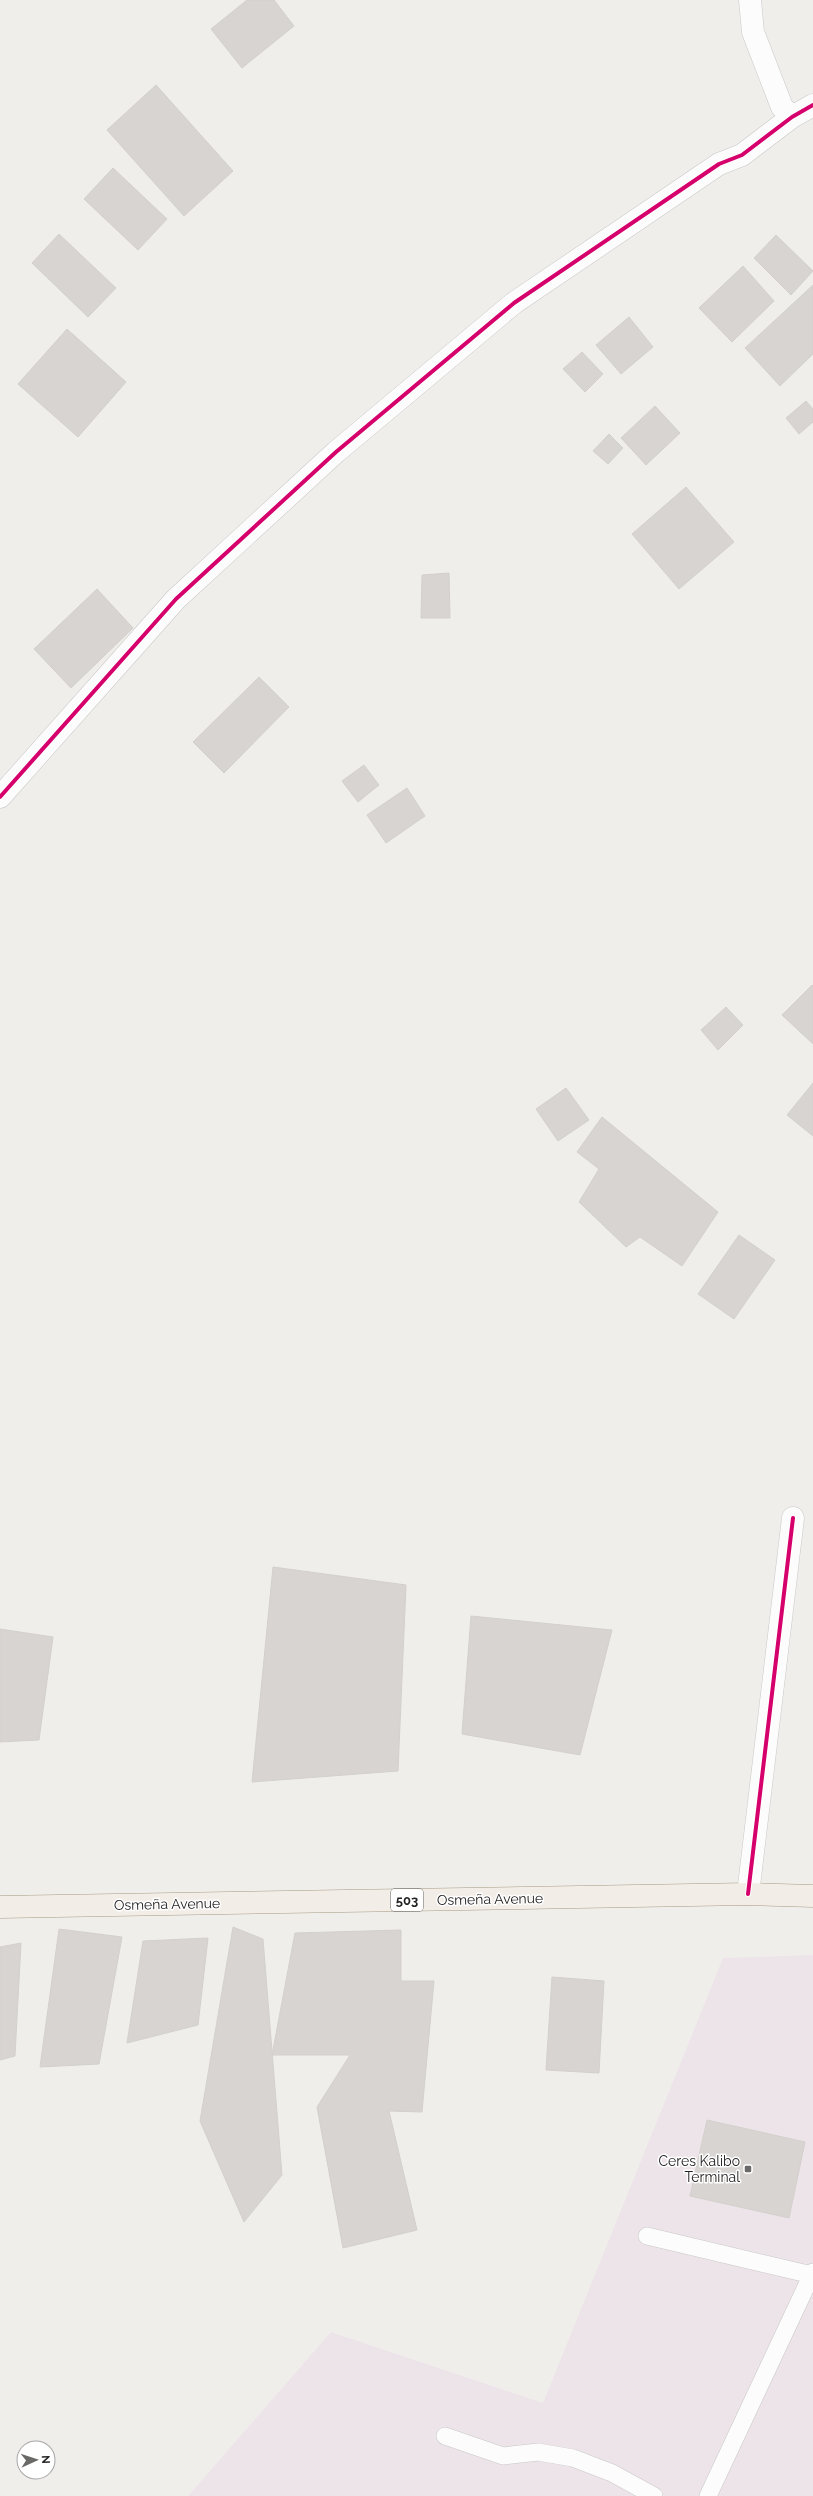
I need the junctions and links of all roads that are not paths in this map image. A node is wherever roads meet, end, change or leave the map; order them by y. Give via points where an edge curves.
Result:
1 (750, 0) edge
2 (813, 105) edge
3 (792, 116) junction
4 (0, 798) edge
5 (793, 1518) dead end
6 (748, 1894) junction
7 (813, 1896) edge
8 (0, 1907) edge
9 (647, 2236) dead end
10 (813, 2273) edge
11 (445, 2436) dead end
12 (654, 2496) edge
13 (708, 2496) edge

1 - 3 street via 753,32 782,107
2 - 3 street
3 - 4 street via 742,156 719,164 514,303 336,452 176,599
5 - 6 street
6 - 7 main road, Osmeña Avenue / 503
6 - 8 main road, Osmeña Avenue / 503
9 - 10 lane
10 - 13 lane
11 - 12 lane via 503,2456 538,2452 573,2458 612,2473

